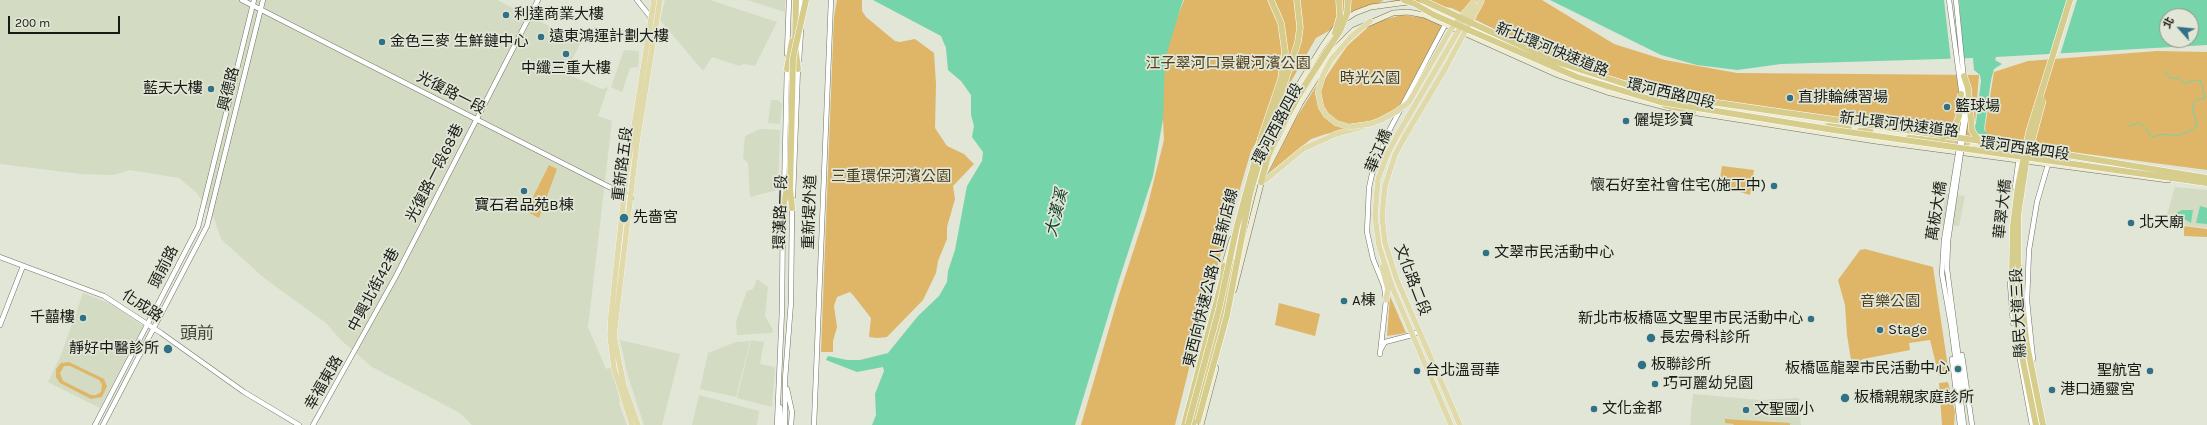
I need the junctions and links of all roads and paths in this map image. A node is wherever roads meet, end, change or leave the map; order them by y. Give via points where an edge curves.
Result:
1 (242, 0) edge
2 (254, 0) edge
3 (263, 0) edge
4 (538, 0) edge
5 (637, 0) edge
6 (654, 0) edge
7 (660, 0) edge
8 (789, 0) edge
9 (797, 0) edge
10 (805, 0) edge
11 (831, 0) edge
12 (1271, 0) edge
13 (1297, 0) edge
14 (1339, 0) edge
15 (1348, 0) edge
16 (1404, 0) edge
17 (1408, 0) edge
18 (1422, 0) edge
19 (1475, 0) edge
20 (1482, 0) edge
21 (1949, 0) edge
22 (1956, 0) edge
23 (2070, 0) edge
24 (2074, 0) edge
25 (1416, 4) junction
26 (253, 6) junction
27 (261, 9) junction
28 (650, 17) junction
29 (1370, 21) junction
30 (655, 23) junction
31 (1445, 25) junction
32 (794, 33) junction
33 (787, 69) junction
34 (798, 69) junction
35 (1964, 76) junction
36 (1595, 82) junction
37 (1961, 94) junction
38 (1757, 109) junction
39 (1693, 112) junction
40 (476, 119) junction
41 (1842, 122) junction
42 (1370, 124) junction
43 (1870, 130) junction
44 (1860, 131) junction
45 (1275, 136) junction
46 (1264, 138) junction
47 (1404, 138) joint
48 (1968, 143) junction
49 (1266, 148) junction
50 (2020, 149) junction
51 (2051, 154) junction
52 (2019, 160) junction
53 (1260, 161) junction
54 (2048, 165) junction
55 (2120, 165) junction
56 (2207, 178) edge
57 (211, 179) joint
58 (1253, 180) junction
59 (1261, 182) junction
60 (218, 183) joint
61 (2207, 183) edge
62 (2207, 186) edge
63 (788, 189) junction
64 (1377, 191) junction
65 (624, 194) junction
66 (631, 198) junction
67 (783, 207) junction
68 (792, 208) junction
69 (415, 238) joint
70 (0, 257) edge
71 (2018, 260) junction
72 (23, 266) junction
73 (1224, 266) joint
74 (1947, 269) junction
75 (1386, 300) junction
76 (1385, 318) junction
77 (0, 325) edge
78 (148, 325) junction
79 (1408, 325) joint
80 (154, 328) junction
81 (1419, 331) junction
82 (1412, 335) junction
83 (1393, 339) junction
84 (2020, 351) junction
85 (355, 353) joint
86 (785, 379) junction
87 (2038, 390) junction
88 (2026, 398) junction
89 (2044, 415) junction
90 (2031, 419) junction
91 (781, 424) edge
92 (1195, 424) edge
93 (1961, 424) edge
94 (95, 425) edge
95 (103, 425) edge
96 (299, 425) edge
97 (313, 425) edge
98 (632, 425) edge
99 (638, 425) edge
100 (792, 425) edge
101 (814, 425) edge
102 (1184, 425) edge
103 (1451, 425) edge
104 (1460, 425) edge
105 (1967, 425) edge
106 (1972, 425) edge
107 (2032, 425) edge
108 (2036, 425) edge
109 (2040, 425) edge
110 (2044, 425) edge

1 - 26 street, 光復路一段
2 - 26 street, 興德路
3 - 27 street, 興德路
4 - 40 street, 光復路一段68巷
5 - 28 street
6 - 28 main road, 重新路五段
7 - 30 main road, 重新路五段
8 - 33 street, 環漢路一段
9 - 32 highway
9 - 34 street, 環漢路一段 via 801,34
10 - 63 highway, bridge via 793,58
11 - 101 street, 重新堤外道
12 - 46 highway via 1282,23 1285,52 1281,79
13 - 46 highway via 1300,27 1298,42
14 - 45 highway, bridge via 1340,16 1337,28
15 - 45 highway, bridge via 1347,14 1340,31
16 - 25 highway
17 - 25 highway
18 - 38 highway, 新北環河快速道路, bridge via 1554,61 1616,83 1690,99
19 - 42 main road, bridge via 1451,29 1409,102 1396,112
19 - 64 main road, 華江橋, bridge via 1398,134 1382,166
20 - 47 main road, 華江橋, bridge
21 - 37 street, 萬板大橋, bridge
22 - 35 street, 萬板大橋, bridge
23 - 84 highway, 華翠大橋, bridge via 2029,132 2015,206 2012,281
24 - 71 highway, 華翠大橋, bridge via 2025,167 2018,215
25 - 36 highway, 新北環河快速道路, bridge via 1434,15 1491,40 1577,77
26 - 27 street, 光復路一段
26 - 57 street, 興德路
27 - 40 street, 光復路一段
27 - 60 street, 興德路
28 - 30 street
28 - 65 main road, 重新路五段
29 - 31 main road, 環河西路四段 via 1393,13 1408,12 1424,15
29 - 42 main road, bridge via 1336,54 1323,74 1318,92 1323,111 1336,123 1348,127
29 - 59 main road, 環河西路四段 via 1354,30 1334,50 1300,104
30 - 66 main road, 重新路五段
31 - 39 main road, 環河西路四段 via 1573,81 1655,105
31 - 75 street, 文化路二段 via 1401,106 1372,174 1367,202 1367,232
32 - 33 highway
32 - 34 highway
33 - 67 street, 環漢路一段
34 - 68 street, 環漢路一段
35 - 55 highway, bridge via 1968,88 1972,131 1983,145
35 - 74 street, 萬板大橋, bridge via 1966,124 1948,241
36 - 39 highway, bridge via 1628,95
36 - 61 highway, 新北環河快速道路, bridge via 1660,102 1727,114
37 - 41 highway, bridge via 1956,124 1948,135 1940,140 1907,137
37 - 93 street, 萬板大橋, bridge via 1963,124 1944,240 1942,274
38 - 41 highway, 新北環河快速道路, bridge
38 - 44 highway, bridge
39 - 52 main road, 環河西路四段 via 1875,141
40 - 65 street, 光復路一段
40 - 69 street, 光復路一段68巷
41 - 55 highway, 新北環河快速道路, bridge via 1995,143
42 - 59 main road, bridge via 1302,149
43 - 44 highway
43 - 48 main road, 環河西路四段
43 - 49 main road, 環河西路四段 via 1660,98 1553,65 1431,9 1407,2 1371,7 1355,13 1332,31 1275,122
44 - 48 highway via 1893,137
45 - 49 highway
45 - 59 highway
46 - 53 highway, 東西向快速公路 八里新店線, bridge
46 - 92 highway, 東西向快速公路 八里新店線, bridge via 1241,211
47 - 81 main road, 文化路二段 via 1385,186 1383,230 1390,262
48 - 50 main road, 環河西路四段
49 - 53 main road, 環河西路四段
50 - 51 main road, 環河西路四段
50 - 52 street, 縣民大道三段
51 - 54 street, 縣民大道三段
51 - 56 main road, 環河西路四段
52 - 54 main road, 環河西路四段
52 - 88 street, 縣民大道三段 via 2012,218 2011,305
53 - 58 main road, 環河西路四段
53 - 92 highway, 東西向快速公路 八里新店線, bridge via 1250,194 1227,315
54 - 62 main road, 環河西路四段
54 - 87 street, 縣民大道三段 via 2032,228 2027,272 2029,332
55 - 56 highway, 新北環河快速道路, bridge
57 - 78 street, 頭前路 via 198,227
58 - 59 main road
58 - 73 main road, 環河西路四段 via 1246,190
58 - 92 main road, 環河西路四段 via 1239,226
59 - 92 main road, 環河西路四段 via 1230,304
60 - 80 street, 頭前路 via 207,226
63 - 67 highway
63 - 68 highway
64 - 75 main road via 1373,200 1372,224 1388,289
64 - 79 main road, 華江橋 via 1375,216 1379,246
65 - 66 street, 光復路一段
65 - 98 main road, 重新路五段 via 610,336 614,369
66 - 99 main road, 重新路五段 via 614,336 624,386
67 - 91 street, 環漢路一段 via 778,384
68 - 86 street, 環漢路一段 via 791,302
69 - 85 street, 中興北街42巷
70 - 72 street, 化成路
71 - 87 highway, bridge via 2017,283 2026,358
71 - 110 highway, 華翠大橋, bridge via 2026,340
72 - 77 street
72 - 78 street, 化成路 via 104,296
73 - 102 highway
74 - 105 street, 萬板大橋
74 - 106 street via 1952,285
75 - 76 street, 文化路二段
76 - 83 street via 1384,336
76 - 83 street via 1380,354 1383,343
78 - 80 street, 化成路
78 - 94 street, 頭前路
79 - 82 main road, 文化路二段
80 - 95 street, 頭前路
80 - 96 street, 化成路 via 244,392
81 - 82 street
81 - 104 main road, 文化路二段
82 - 83 street
82 - 103 main road, 文化路二段
84 - 108 highway, 華翠大橋, bridge
84 - 109 highway, bridge via 2032,387
85 - 97 street, 幸福東路
86 - 91 street, 環漢路一段
86 - 100 street
87 - 88 street via 2027,394
87 - 89 street, 縣民大道三段
88 - 90 street, 縣民大道三段
89 - 90 street via 2036,420
89 - 110 street, 縣民大道三段
90 - 107 street, 縣民大道三段

